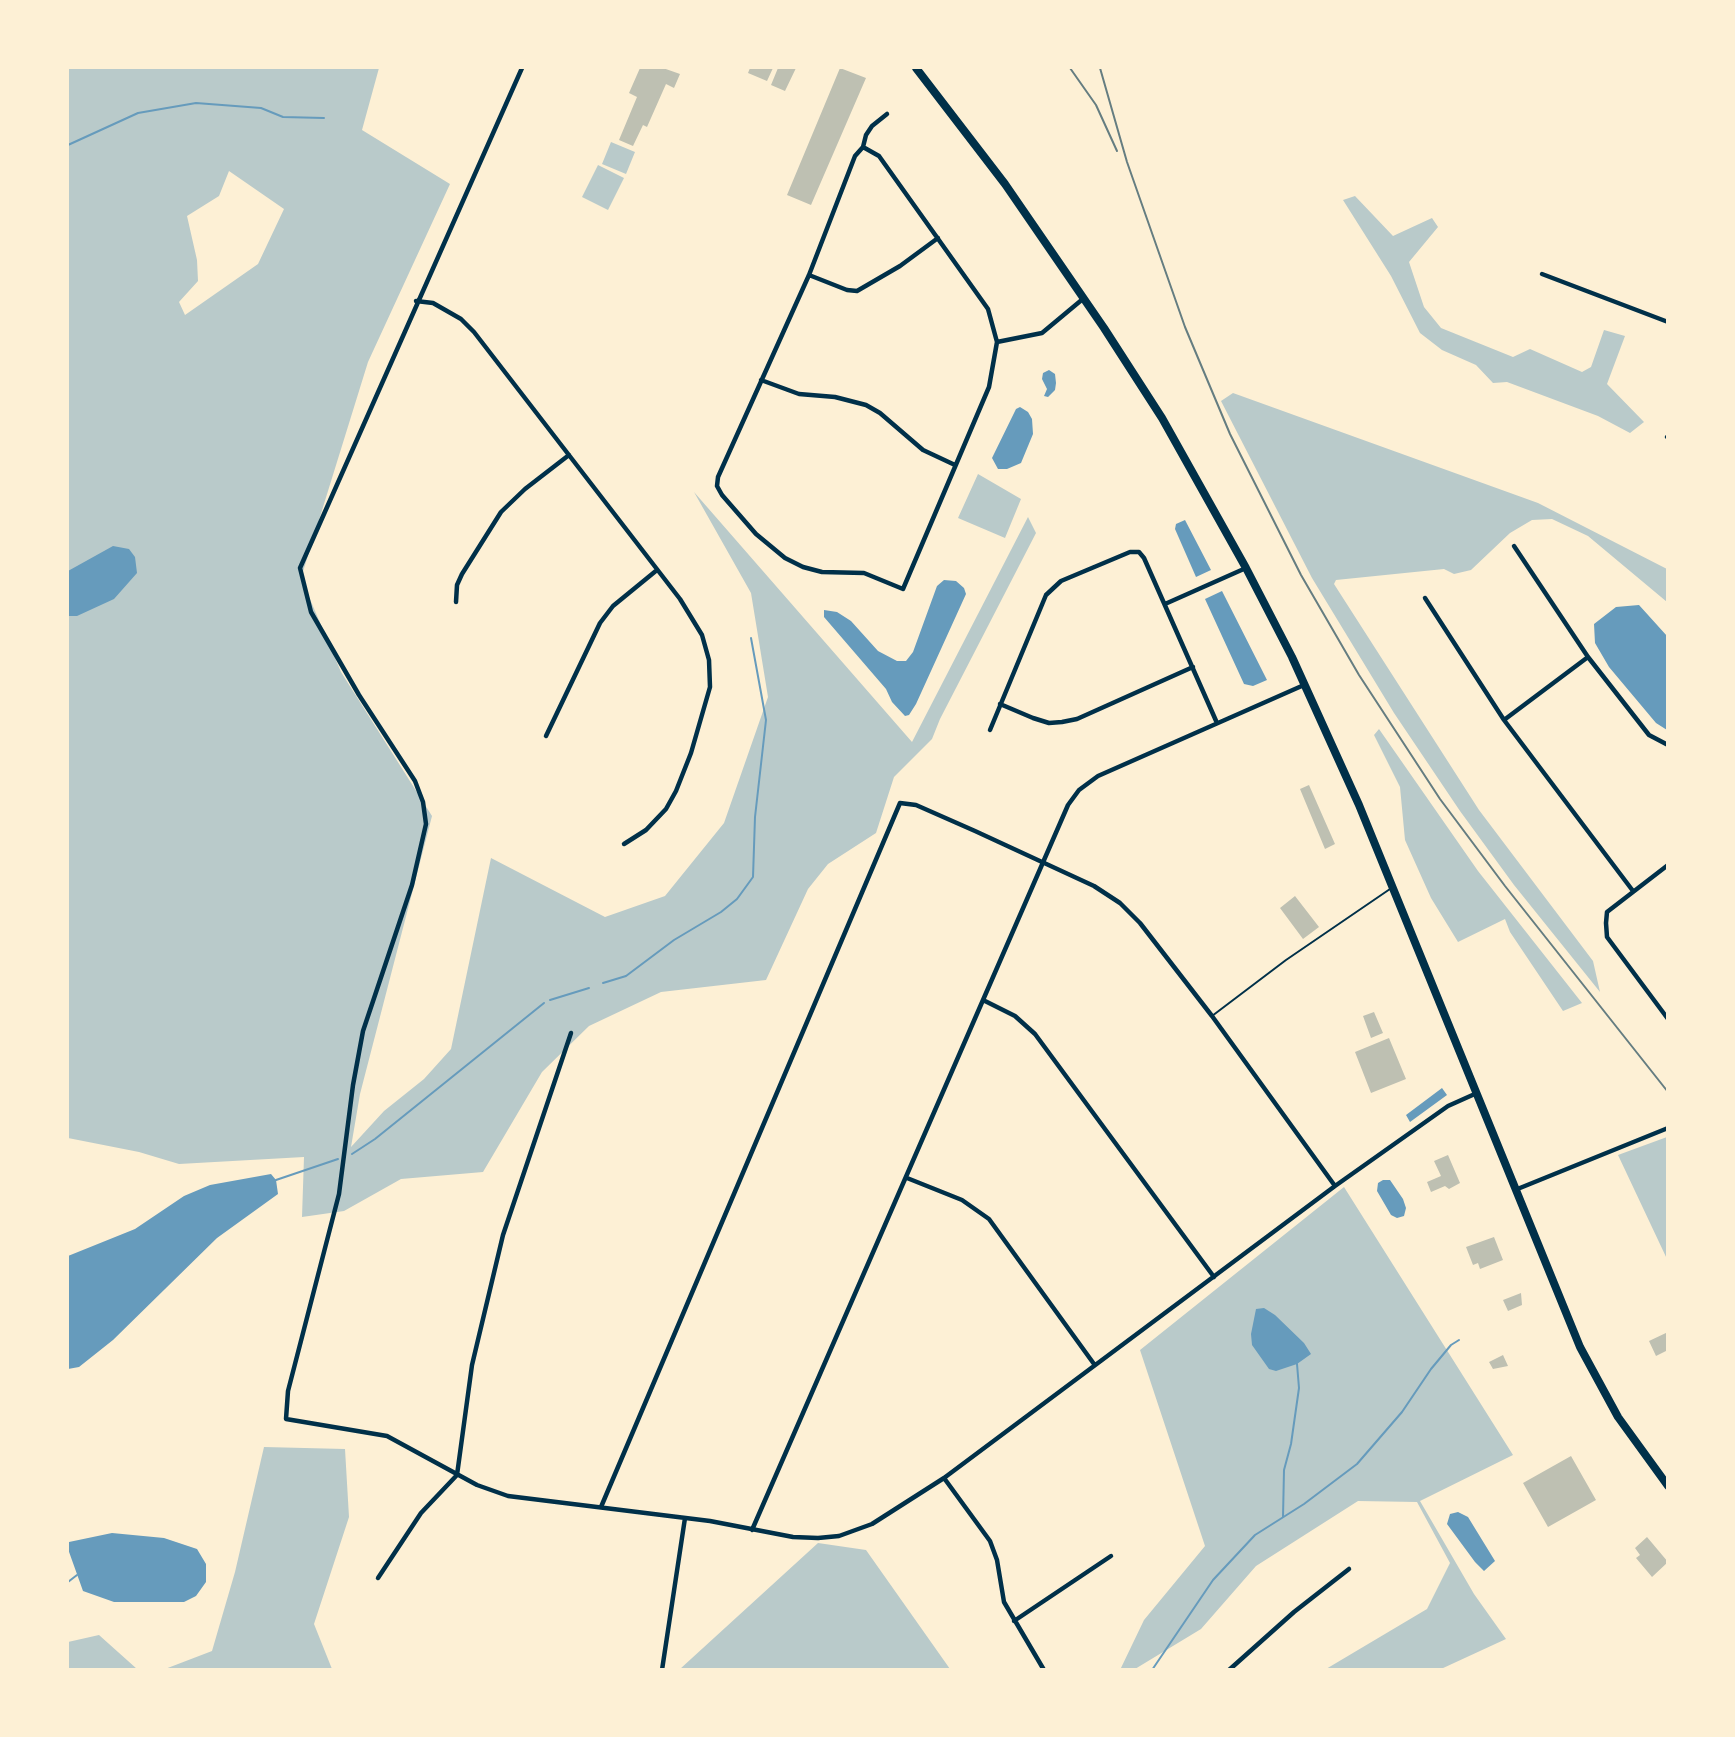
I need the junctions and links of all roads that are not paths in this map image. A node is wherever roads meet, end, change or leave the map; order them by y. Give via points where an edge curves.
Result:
1 (522, 68) edge
2 (916, 68) edge
3 (887, 114) dead end
4 (863, 147) junction
5 (938, 238) junction
6 (1542, 274) dead end
7 (809, 275) junction
8 (1084, 298) junction
9 (417, 301) junction
10 (1668, 322) edge
11 (997, 342) junction
12 (761, 380) junction
13 (569, 455) junction
14 (955, 465) junction
15 (1514, 546) dead end
16 (1246, 568) junction
17 (657, 570) junction
18 (1425, 598) dead end
19 (456, 602) dead end
20 (1165, 604) junction
21 (1588, 657) junction
22 (1192, 667) junction
23 (1304, 685) junction
24 (1000, 704) junction
25 (1504, 720) junction
26 (1217, 723) junction
27 (990, 730) dead end
28 (546, 736) dead end
29 (1668, 745) edge
30 (624, 844) dead end
31 (1042, 862) junction
32 (1668, 865) edge
33 (1393, 887) junction
34 (1634, 891) junction
35 (983, 1000) junction
36 (1212, 1016) junction
37 (1668, 1019) edge
38 (571, 1033) dead end
39 (1477, 1093) junction
40 (1668, 1128) edge
41 (907, 1178) junction
42 (1335, 1186) junction
43 (1515, 1190) junction
44 (1214, 1277) junction
45 (1094, 1364) junction
46 (457, 1475) junction
47 (944, 1478) junction
48 (1668, 1486) edge
49 (601, 1507) junction
50 (685, 1518) junction
51 (752, 1530) junction
52 (1111, 1556) dead end
53 (1349, 1569) dead end
54 (378, 1578) dead end
55 (1014, 1621) junction
56 (662, 1670) edge
57 (1044, 1670) edge
58 (1229, 1670) edge

1 - 9 street
2 - 8 main road via 1011,192
3 - 4 street via 872,126
4 - 5 street via 879,156
4 - 7 street via 855,156
5 - 7 street via 857,291
5 - 11 street via 988,309
6 - 10 street
7 - 12 street
8 - 11 street via 1042,333
8 - 16 main road via 1162,418
9 - 13 street via 433,303 454,314 474,332
9 - 46 street via 300,568 311,612 415,781 426,824 408,896 363,1031 339,1194 288,1391 286,1419 387,1436
11 - 14 street via 989,387
12 - 14 street via 799,394 866,405 923,450
12 - 14 street via 717,486 769,548 803,567 822,572 864,573 903,589
13 - 17 street
13 - 19 street via 501,512 462,574
15 - 21 street
16 - 20 street
16 - 23 main road
17 - 28 street via 620,600 600,623
17 - 30 street via 702,635 709,660 710,687 701,725 670,803 646,830
18 - 25 street
20 - 22 street
20 - 24 street via 1139,552 1130,552 1061,581 1046,595
21 - 25 street
21 - 29 street via 1648,735
22 - 24 street via 1077,719 1062,722 1033,718
22 - 26 street
23 - 26 street
23 - 33 main road
24 - 27 street
25 - 34 street
26 - 31 street via 1088,783 1068,805
31 - 35 street
31 - 36 street via 1094,886 1131,913
31 - 49 street via 916,806 904,802 897,806
32 - 34 street
33 - 36 lane
33 - 39 main road
34 - 37 street via 1607,912 1607,937
35 - 41 street
35 - 44 street via 1015,1016 1035,1034
36 - 42 street
38 - 46 street via 503,1235 472,1365
39 - 42 street via 1448,1106
39 - 43 main road
40 - 43 street
41 - 45 street via 962,1200 989,1219
41 - 51 street
42 - 44 street
43 - 48 main road via 1598,1384
44 - 45 street
45 - 47 street
46 - 49 street via 508,1496
46 - 54 street via 421,1513
47 - 51 street via 872,1524 839,1536 793,1537
47 - 55 street via 990,1541 1004,1602
49 - 50 street
50 - 51 street
50 - 56 street
52 - 55 street
53 - 58 street
55 - 57 street

